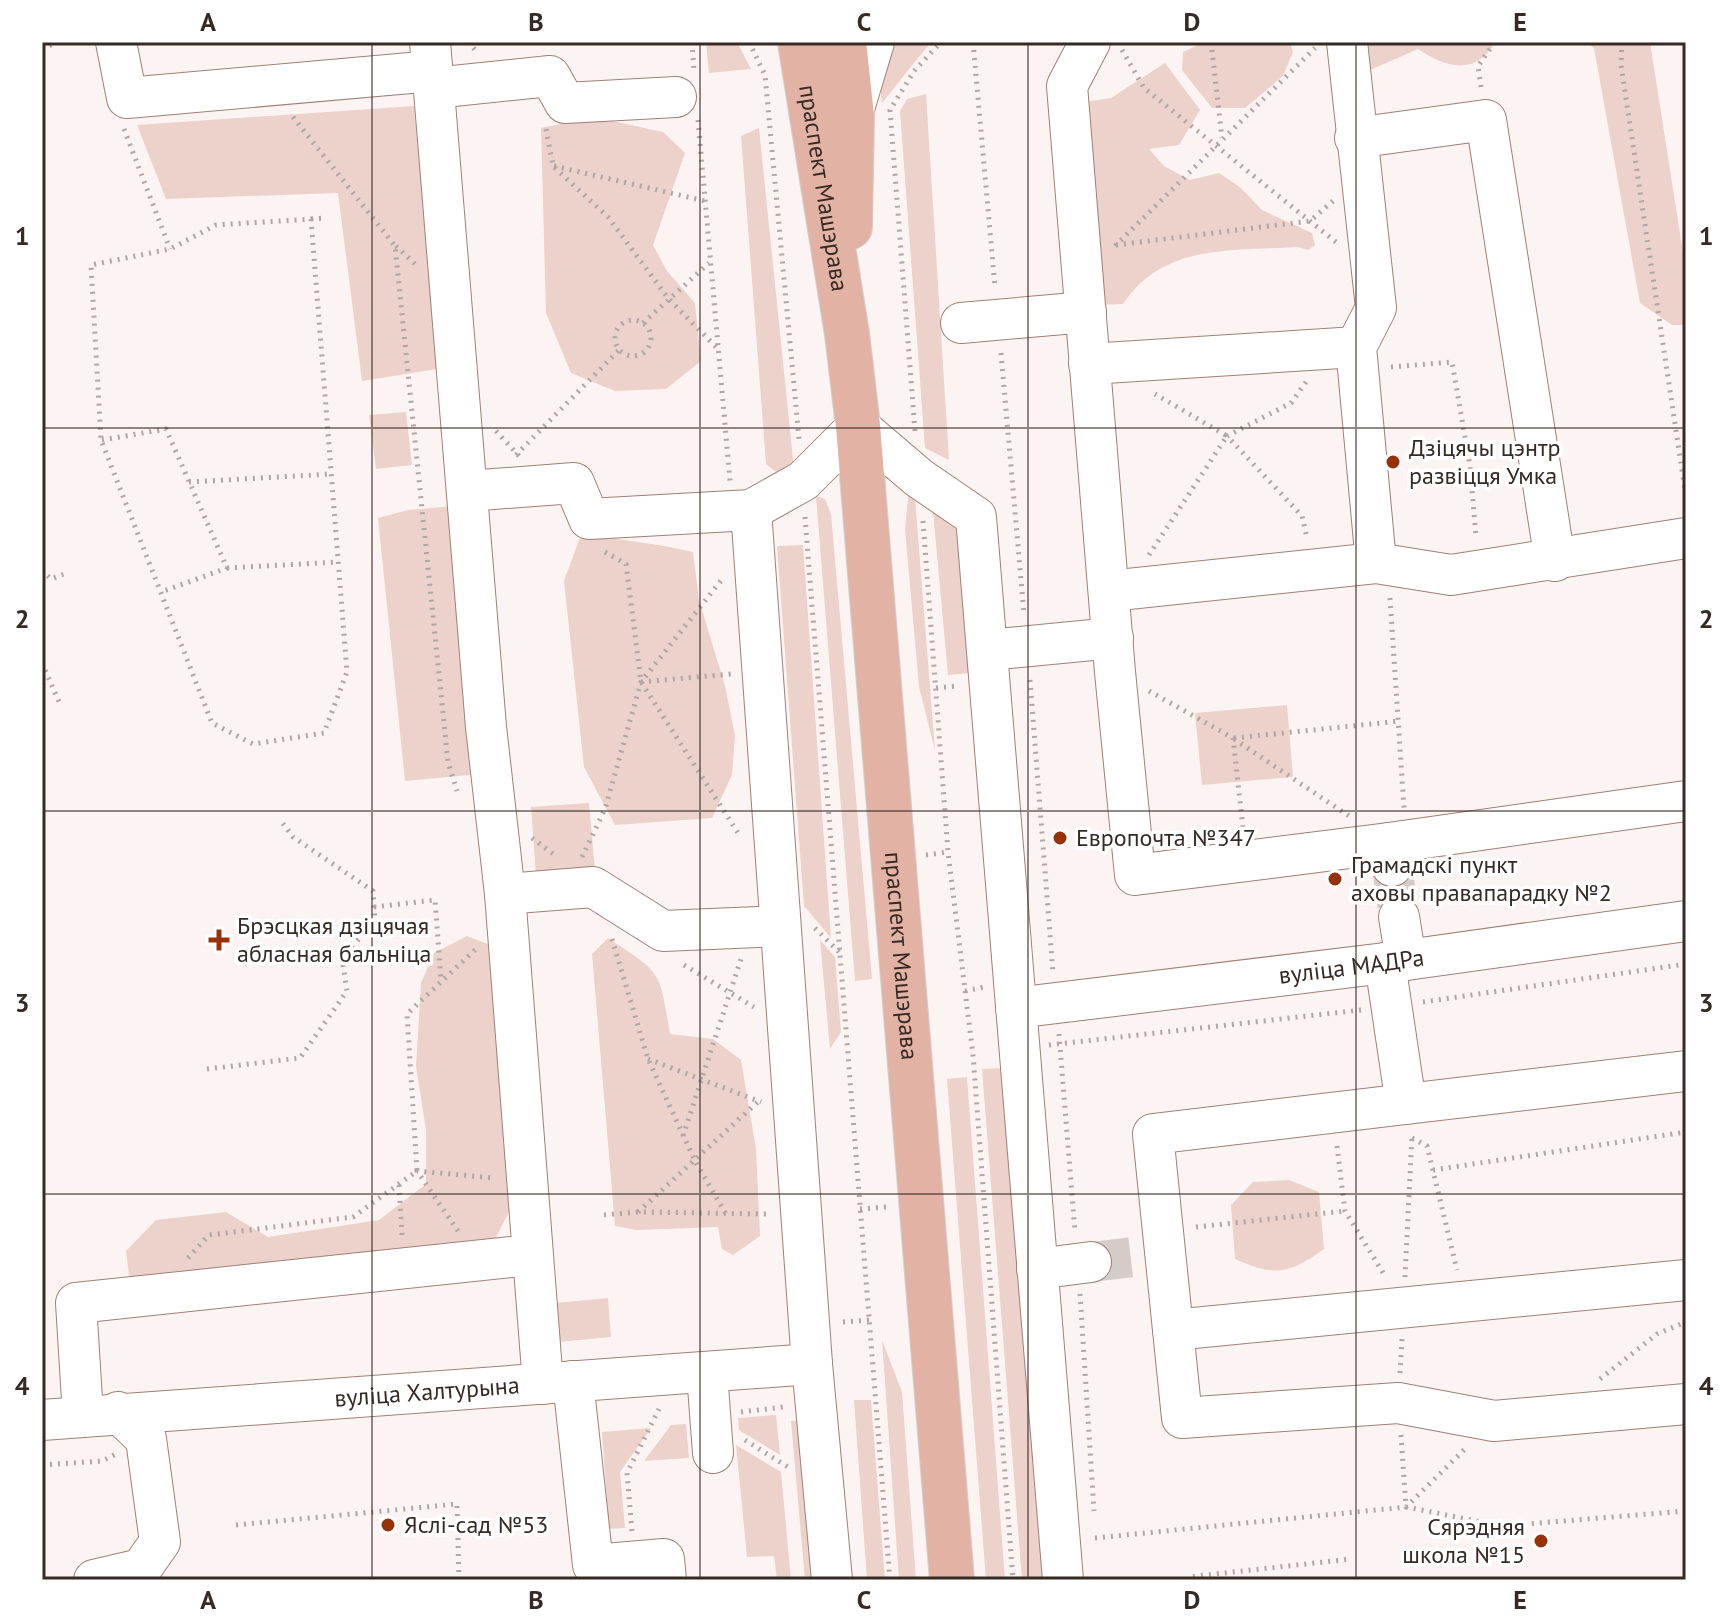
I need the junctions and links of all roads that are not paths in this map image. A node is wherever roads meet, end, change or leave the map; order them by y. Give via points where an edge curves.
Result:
1 (116, 42) edge
2 (780, 42) edge
3 (800, 42) edge
4 (844, 42) edge
5 (874, 42) edge
6 (1090, 42) edge
7 (1347, 42) edge
8 (432, 67) edge
9 (676, 97) dead end
10 (832, 116) junction
11 (1355, 138) junction
12 (1085, 293) junction
13 (980, 321) road end
14 (1348, 355) junction
15 (1097, 364) junction
16 (858, 426) junction
17 (472, 491) junction
18 (751, 510) junction
19 (1686, 538) edge
20 (1555, 561) junction
21 (1382, 564) junction
22 (1109, 591) junction
23 (1008, 648) junction
24 (1114, 655) junction
25 (1686, 801) edge
26 (506, 906) junction
27 (1399, 917) tunnel mouth
28 (1686, 921) edge
29 (766, 927) junction
30 (1396, 962) junction
31 (1016, 1008) junction
32 (1686, 1071) edge
33 (1409, 1121) junction
34 (530, 1255) junction
35 (1084, 1263) tunnel mouth
36 (1037, 1269) junction
37 (1686, 1280) edge
38 (1173, 1330) junction
39 (812, 1364) junction
40 (698, 1374) junction
41 (558, 1383) junction
42 (1686, 1404) edge
43 (101, 1414) junction
44 (42, 1420) edge
45 (727, 1445) road end
46 (650, 1570) edge
47 (94, 1580) edge
48 (832, 1580) edge
49 (952, 1580) edge
50 (1063, 1580) edge

1 - 8 street via 127,98
2 - 10 street
3 - 10 main road, праспект Машэрава
4 - 10 main road, праспект Машэрава
5 - 10 street
6 - 12 street via 1067,86
7 - 11 street
8 - 9 street via 505,81 550,76 565,103
8 - 17 street
10 - 16 main road, праспект Машэрава
11 - 14 street via 1376,308
11 - 20 street via 1486,120
12 - 13 street
12 - 15 street
14 - 15 street
14 - 21 street
15 - 22 street
16 - 18 street via 803,481
16 - 23 street via 976,517
16 - 49 main road, праспект Машэрава
17 - 18 street via 574,483 589,519
17 - 26 street
18 - 29 street
19 - 20 street
20 - 21 street via 1451,575
21 - 22 street
22 - 24 street
23 - 24 street
23 - 31 street
24 - 25 street via 1135,875 1395,850
26 - 29 street via 593,887 663,931
26 - 34 street
27 - 30 street
28 - 30 street, вуліца МАДРа
29 - 39 street
30 - 31 street, вуліца МАДРа
30 - 33 street via 1389,1007
31 - 36 street
32 - 33 street
33 - 38 street via 1333,1112 1153,1134 1157,1246
34 - 41 street
34 - 43 street via 76,1303
35 - 36 street
36 - 50 street
37 - 38 street
38 - 42 street via 1182,1418 1398,1403 1494,1421
39 - 40 street, вуліца Халтурына
39 - 48 street
40 - 41 street, вуліца Халтурына
40 - 45 street
41 - 43 street, вуліца Халтурына
41 - 46 street via 593,1565
43 - 44 street, вуліца Халтурына
43 - 47 street via 146,1439 160,1542 141,1569

